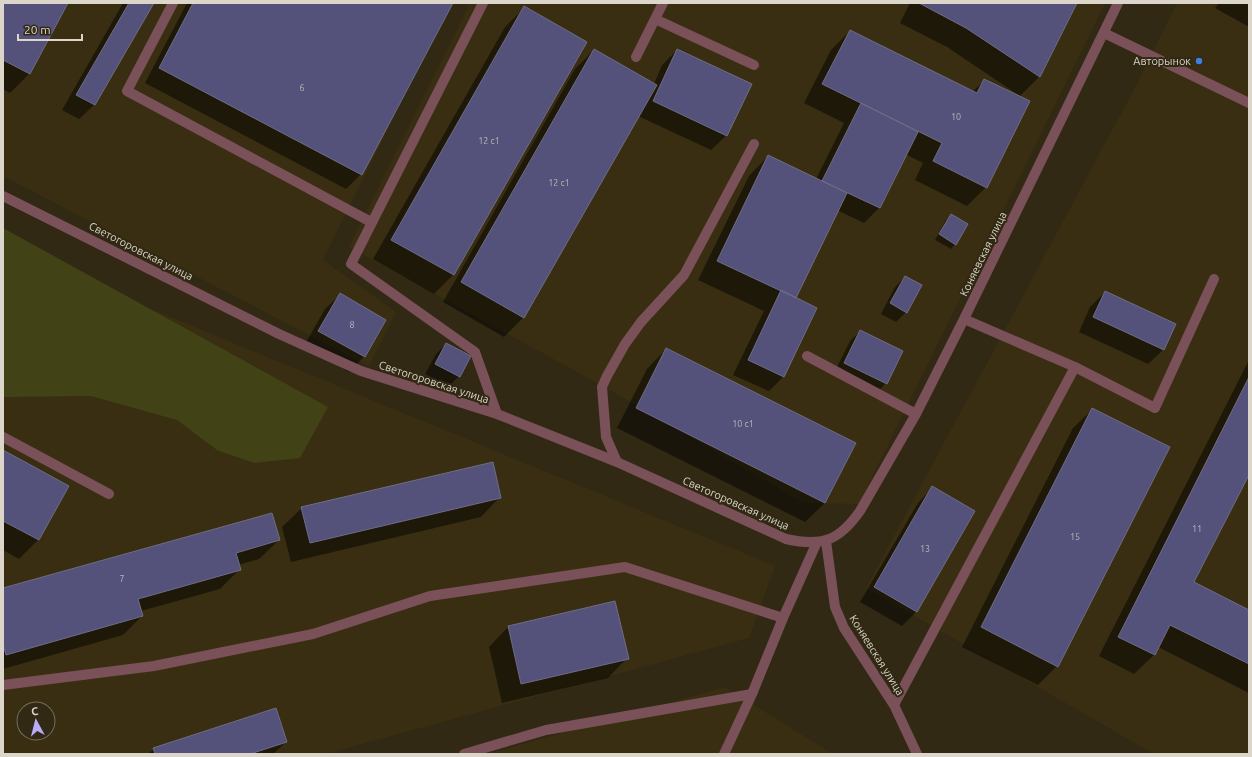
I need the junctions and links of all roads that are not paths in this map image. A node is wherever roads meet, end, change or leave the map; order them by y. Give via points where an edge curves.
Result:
1 (173, 3) edge
2 (483, 3) edge
3 (663, 3) edge
4 (1118, 3) edge
5 (655, 20) junction
6 (1104, 32) junction
7 (636, 57) dead end
8 (754, 65) dead end
9 (1249, 103) edge
10 (754, 144) dead end
11 (3, 196) edge
12 (371, 222) junction
13 (1214, 279) dead end
14 (964, 320) junction
15 (807, 356) dead end
16 (1075, 367) junction
17 (497, 414) junction
18 (916, 414) junction
19 (3, 438) edge
20 (617, 462) junction
21 (109, 494) dead end
22 (860, 511) joint
23 (822, 541) junction
24 (783, 618) junction
25 (3, 685) edge
26 (752, 694) junction
27 (894, 705) junction
28 (464, 754) edge
29 (724, 754) edge
30 (917, 754) edge

1 - 12 street via 127,91
2 - 12 street
3 - 5 street
4 - 6 street, Коняевская улица
5 - 7 street
5 - 8 street
6 - 9 street
6 - 14 street, Коняевская улица
10 - 20 street via 684,275 641,322 602,387 606,437
11 - 17 street, Светогоровская улица via 280,334 361,371
12 - 17 street via 351,264 475,352
13 - 16 street via 1155,408
14 - 16 street
14 - 18 street, Коняевская улица
15 - 18 street
16 - 27 street
17 - 20 street, Светогоровская улица
18 - 22 street, Коняевская улица
19 - 21 street
20 - 23 street, Светогоровская улица via 786,540 802,543
22 - 23 street, Светогоровская улица via 852,524 836,537
23 - 24 street
23 - 27 street, Коняевская улица via 835,607 844,628
24 - 25 street via 625,567 430,596 313,634 154,666
24 - 26 street
26 - 28 street via 546,730
26 - 29 street
27 - 30 street, Коняевская улица

